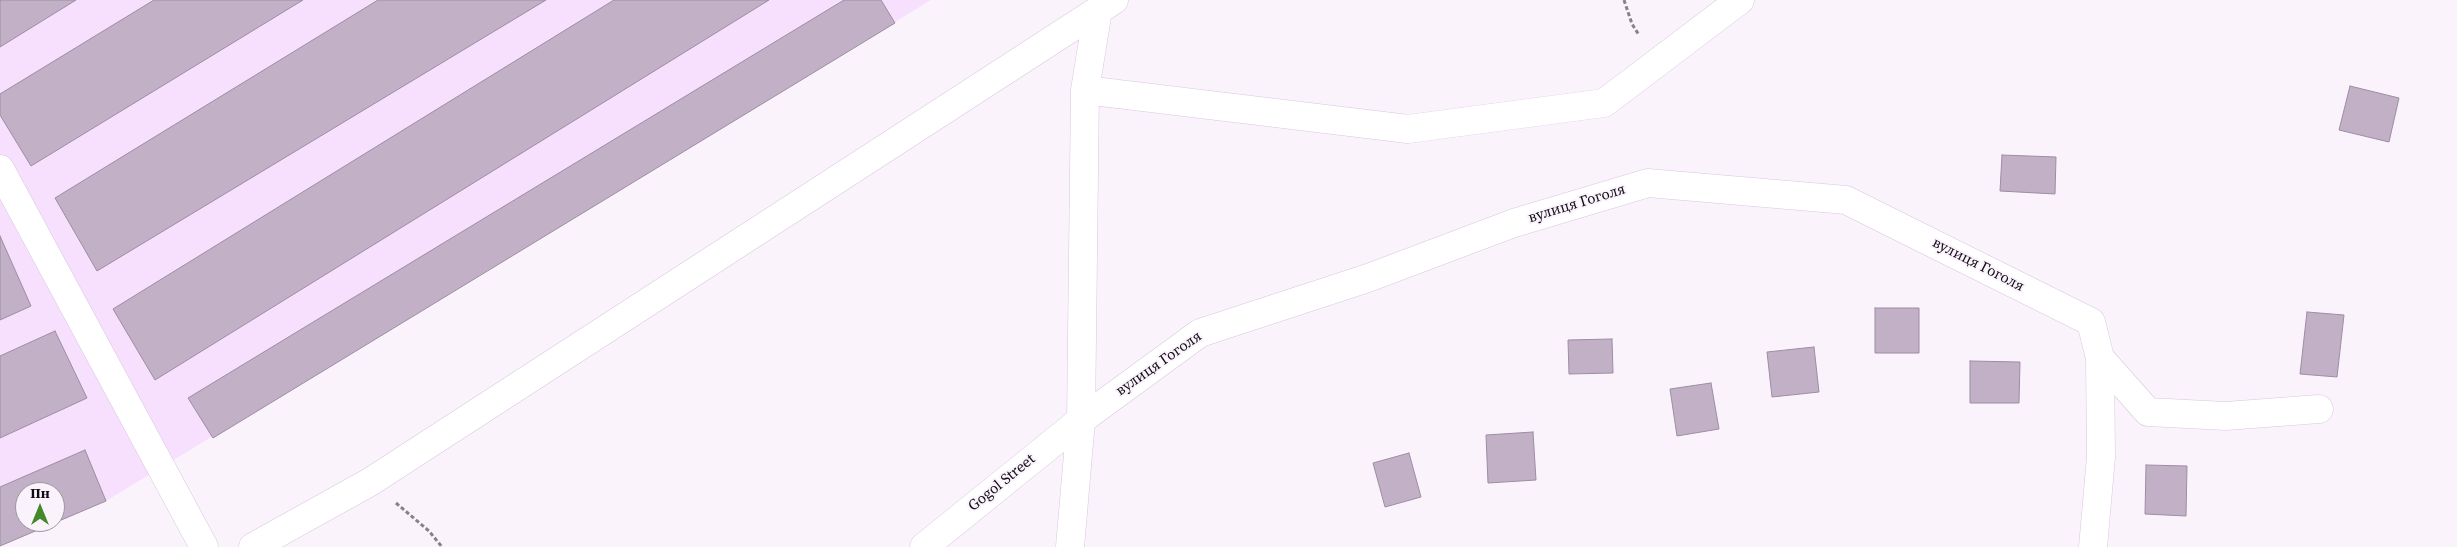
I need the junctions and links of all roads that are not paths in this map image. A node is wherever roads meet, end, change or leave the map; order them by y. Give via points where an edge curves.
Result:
1 (1740, 0) edge
2 (1106, 5) edge
3 (1085, 90) junction
4 (0, 169) edge
5 (2100, 358) junction
6 (2319, 409) dead end
7 (1081, 420) junction
8 (204, 547) edge
9 (253, 547) edge
10 (924, 547) edge
11 (1070, 547) edge
12 (2093, 547) edge

1 - 3 street via 1597,104 1408,129
2 - 3 street
2 - 9 street via 370,482
3 - 7 street
4 - 8 street
5 - 6 street via 2148,412 2226,416
5 - 7 street, вулиця Гоголя via 2091,322 1846,200 1648,183 1514,223 1368,278 1200,333
5 - 12 street via 2102,457
7 - 10 street, Gogol Street
7 - 11 street

